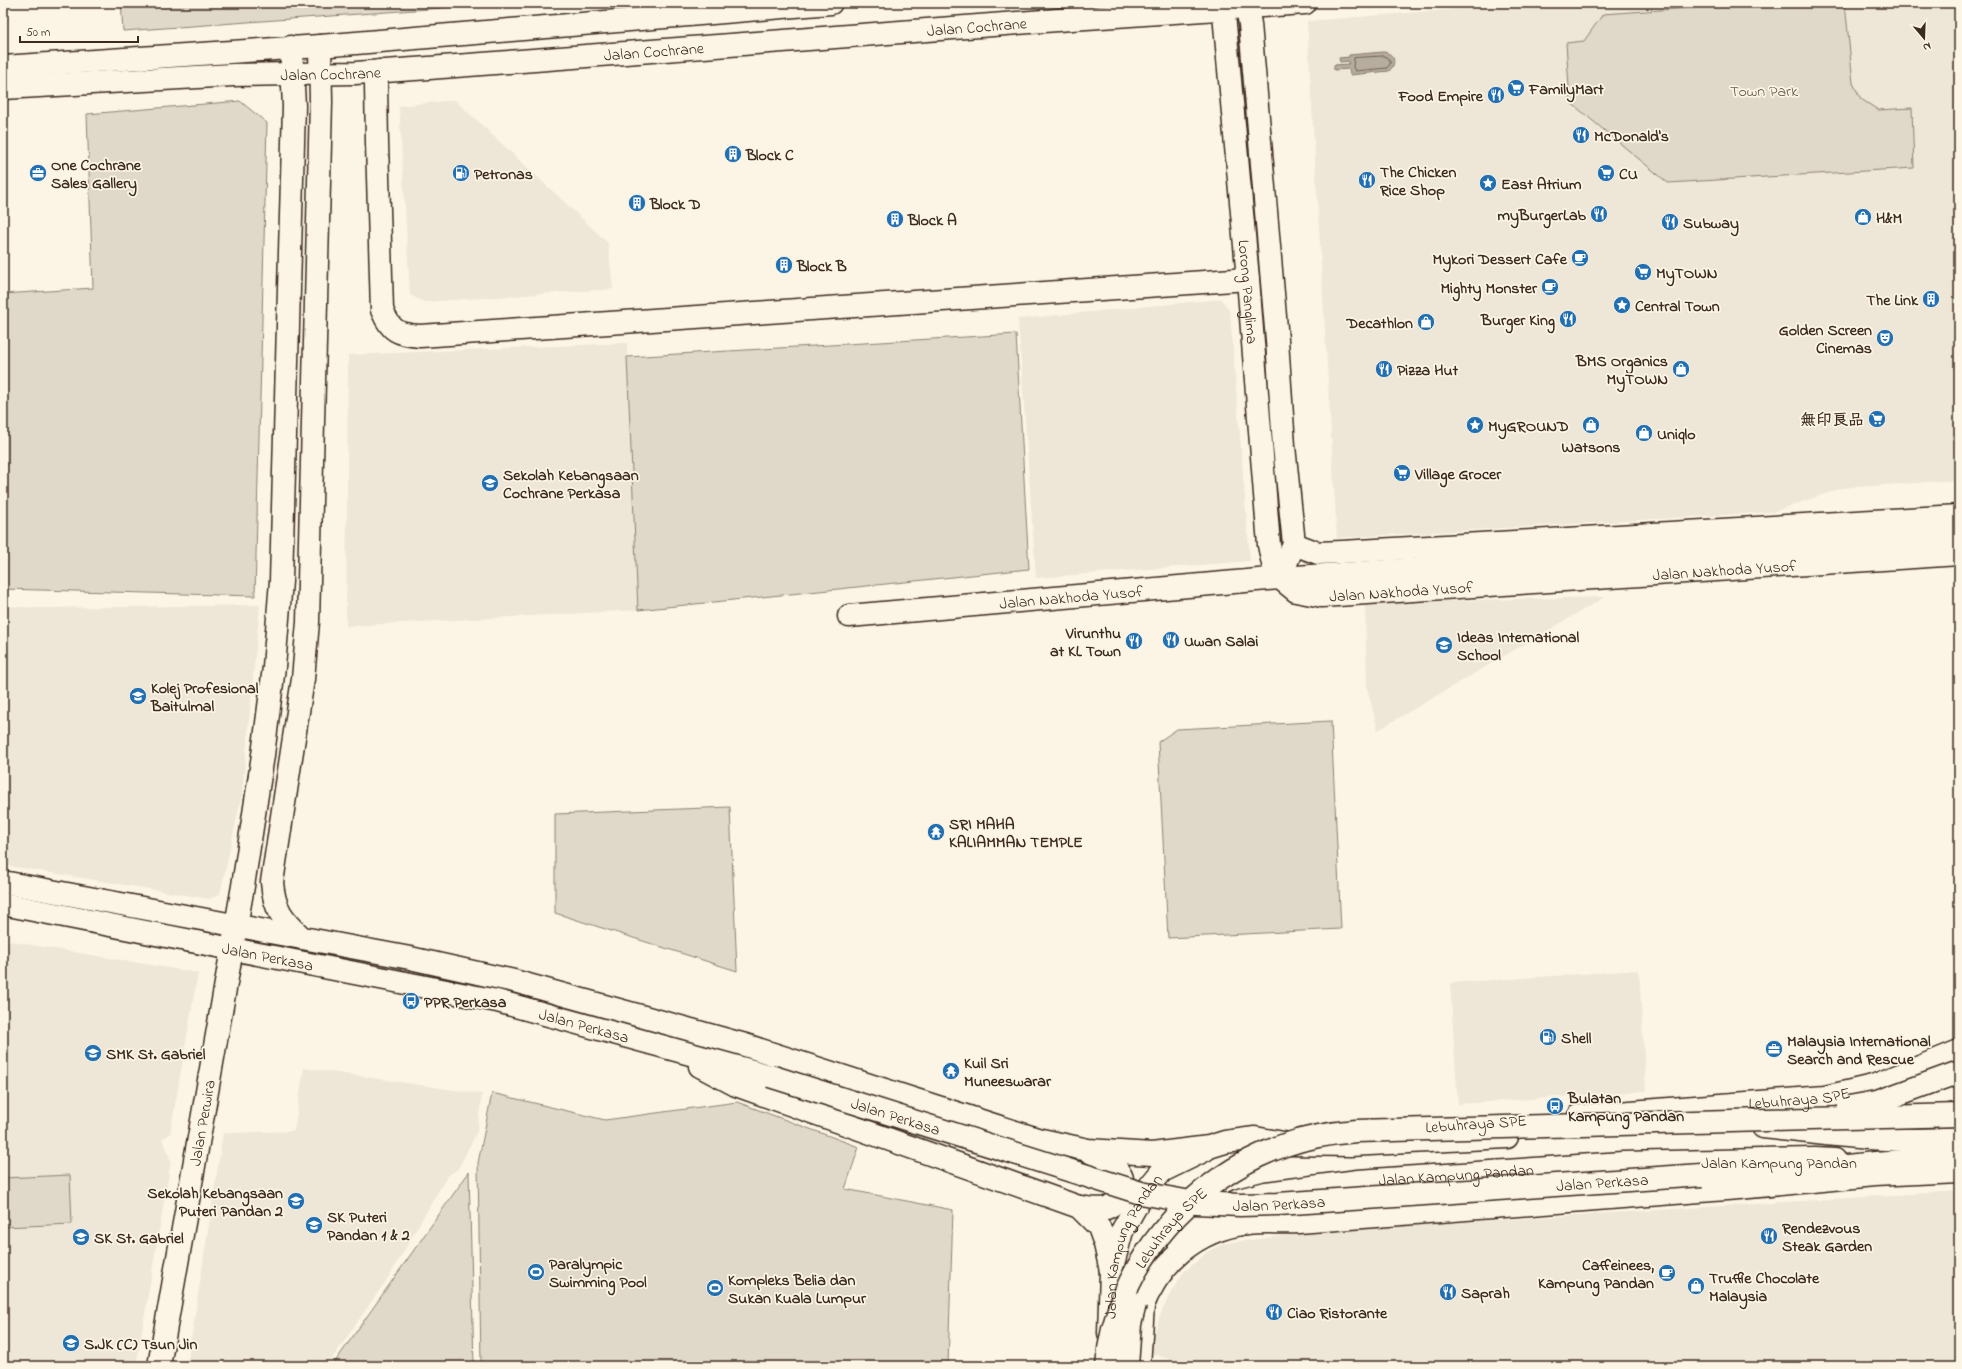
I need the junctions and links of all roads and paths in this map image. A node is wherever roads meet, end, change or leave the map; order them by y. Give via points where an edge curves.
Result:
1 (831, 3) edge
2 (1305, 3) edge
3 (1246, 4) edge
4 (764, 6) edge
5 (1223, 6) edge
6 (320, 46) junction
7 (291, 47) junction
8 (3, 67) edge
9 (379, 71) junction
10 (321, 73) junction
11 (293, 74) junction
12 (3, 88) edge
13 (1248, 279) junction
14 (1959, 516) edge
15 (1959, 534) edge
16 (1298, 546) junction
17 (1959, 554) edge
18 (1280, 578) junction
19 (849, 616) dead end
20 (3, 882) edge
21 (3, 904) edge
22 (236, 925) junction
23 (302, 938) junction
24 (231, 950) junction
25 (668, 1049) junction
26 (1959, 1051) edge
27 (1959, 1072) edge
28 (1959, 1089) edge
29 (1959, 1116) edge
30 (1698, 1121) junction
31 (1386, 1135) junction
32 (1959, 1138) edge
33 (1210, 1147) junction
34 (1088, 1150) junction
35 (1959, 1157) edge
36 (1874, 1169) junction
37 (1800, 1171) joint
38 (1959, 1171) edge
39 (1079, 1207) junction
40 (1111, 1271) junction
41 (1141, 1310) junction
42 (159, 1366) edge
43 (1108, 1366) edge
44 (1127, 1366) edge
45 (1139, 1366) edge

1 - 4 main road, Jalan Cochrane
2 - 3 main road, Jalan Cochrane
3 - 5 main road, Jalan Cochrane
3 - 16 main road, Lorong Panglima via 1251,32 1284,446
4 - 6 main road, Jalan Cochrane
5 - 9 main road, Jalan Cochrane
5 - 13 main road, Lorong Panglima
6 - 7 main road, Jalan Cochrane
6 - 10 main road
7 - 8 main road, Jalan Cochrane
7 - 11 main road, Jalan Perwira
9 - 10 main road, Jalan Cochrane
9 - 13 main road via 376,84 382,310 392,328 403,335 420,336
10 - 11 main road, Jalan Cochrane
10 - 23 main road via 308,622 303,679 272,882 277,908 283,919
11 - 12 main road, Jalan Cochrane
11 - 22 main road, Jalan Perwira via 280,608 263,755
13 - 18 main road, Lorong Panglima via 1269,545 1272,564
14 - 16 main road via 1342,552 1318,553
15 - 18 main road
16 - 18 main road
17 - 18 main road, Jalan Nakhoda Yusof via 1322,596 1296,591
18 - 19 main road, Jalan Nakhoda Yusof
20 - 22 main road, Jalan Perkasa
21 - 24 main road, Jalan Perkasa
22 - 23 main road, Jalan Perkasa
22 - 24 main road, Jalan Perwira
23 - 34 main road, Jalan Perkasa via 514,981 742,1044 1037,1139
24 - 25 main road, Jalan Perkasa via 497,1001
24 - 42 main road, Jalan Perwira
25 - 37 main road, Jalan Perkasa, bridge via 770,1076 1141,1193 1196,1203 1278,1204 1702,1175
25 - 39 main road via 736,1085
26 - 31 main road, Lebuhraya SPE, bridge via 1873,1086 1825,1097
27 - 31 main road, Lebuhraya SPE, bridge via 1877,1102 1827,1112 1684,1124
28 - 30 main road, Jalan Kampung Pandan via 1853,1112
29 - 31 main road, bridge
30 - 32 main road, Jalan Kampung Pandan via 1868,1138
30 - 33 main road, Jalan Kampung Pandan via 1479,1139 1350,1145 1289,1144 1255,1138
31 - 43 main road, Lebuhraya SPE, bridge via 1332,1133 1285,1145 1241,1164 1202,1192 1167,1226 1138,1268 1119,1313
31 - 44 main road, Lebuhraya SPE, bridge via 1296,1153 1274,1160 1235,1178 1199,1205 1169,1238 1148,1272 1134,1306
33 - 34 main road, Jalan Perkasa via 1152,1154
33 - 40 main road, Jalan Kampung Pandan via 1162,1170 1151,1182 1122,1231
34 - 39 main road via 1113,1166 1123,1182 1117,1201 1112,1206 1097,1209
35 - 36 main road, Jalan Kampung Pandan
36 - 37 main road, Jalan Kampung Pandan
36 - 38 main road, Jalan Kampung Pandan
36 - 41 main road, Jalan Kampung Pandan via 1739,1188 1357,1218 1247,1223 1214,1232 1185,1247 1152,1284
36 - 41 main road, Jalan Kampung Pandan via 1815,1159 1622,1163 1358,1181 1253,1196 1214,1212 1182,1236 1155,1273
39 - 40 main road via 1099,1227
40 - 43 main road, Jalan Kampung Pandan
41 - 45 main road, Jalan Kampung Pandan

